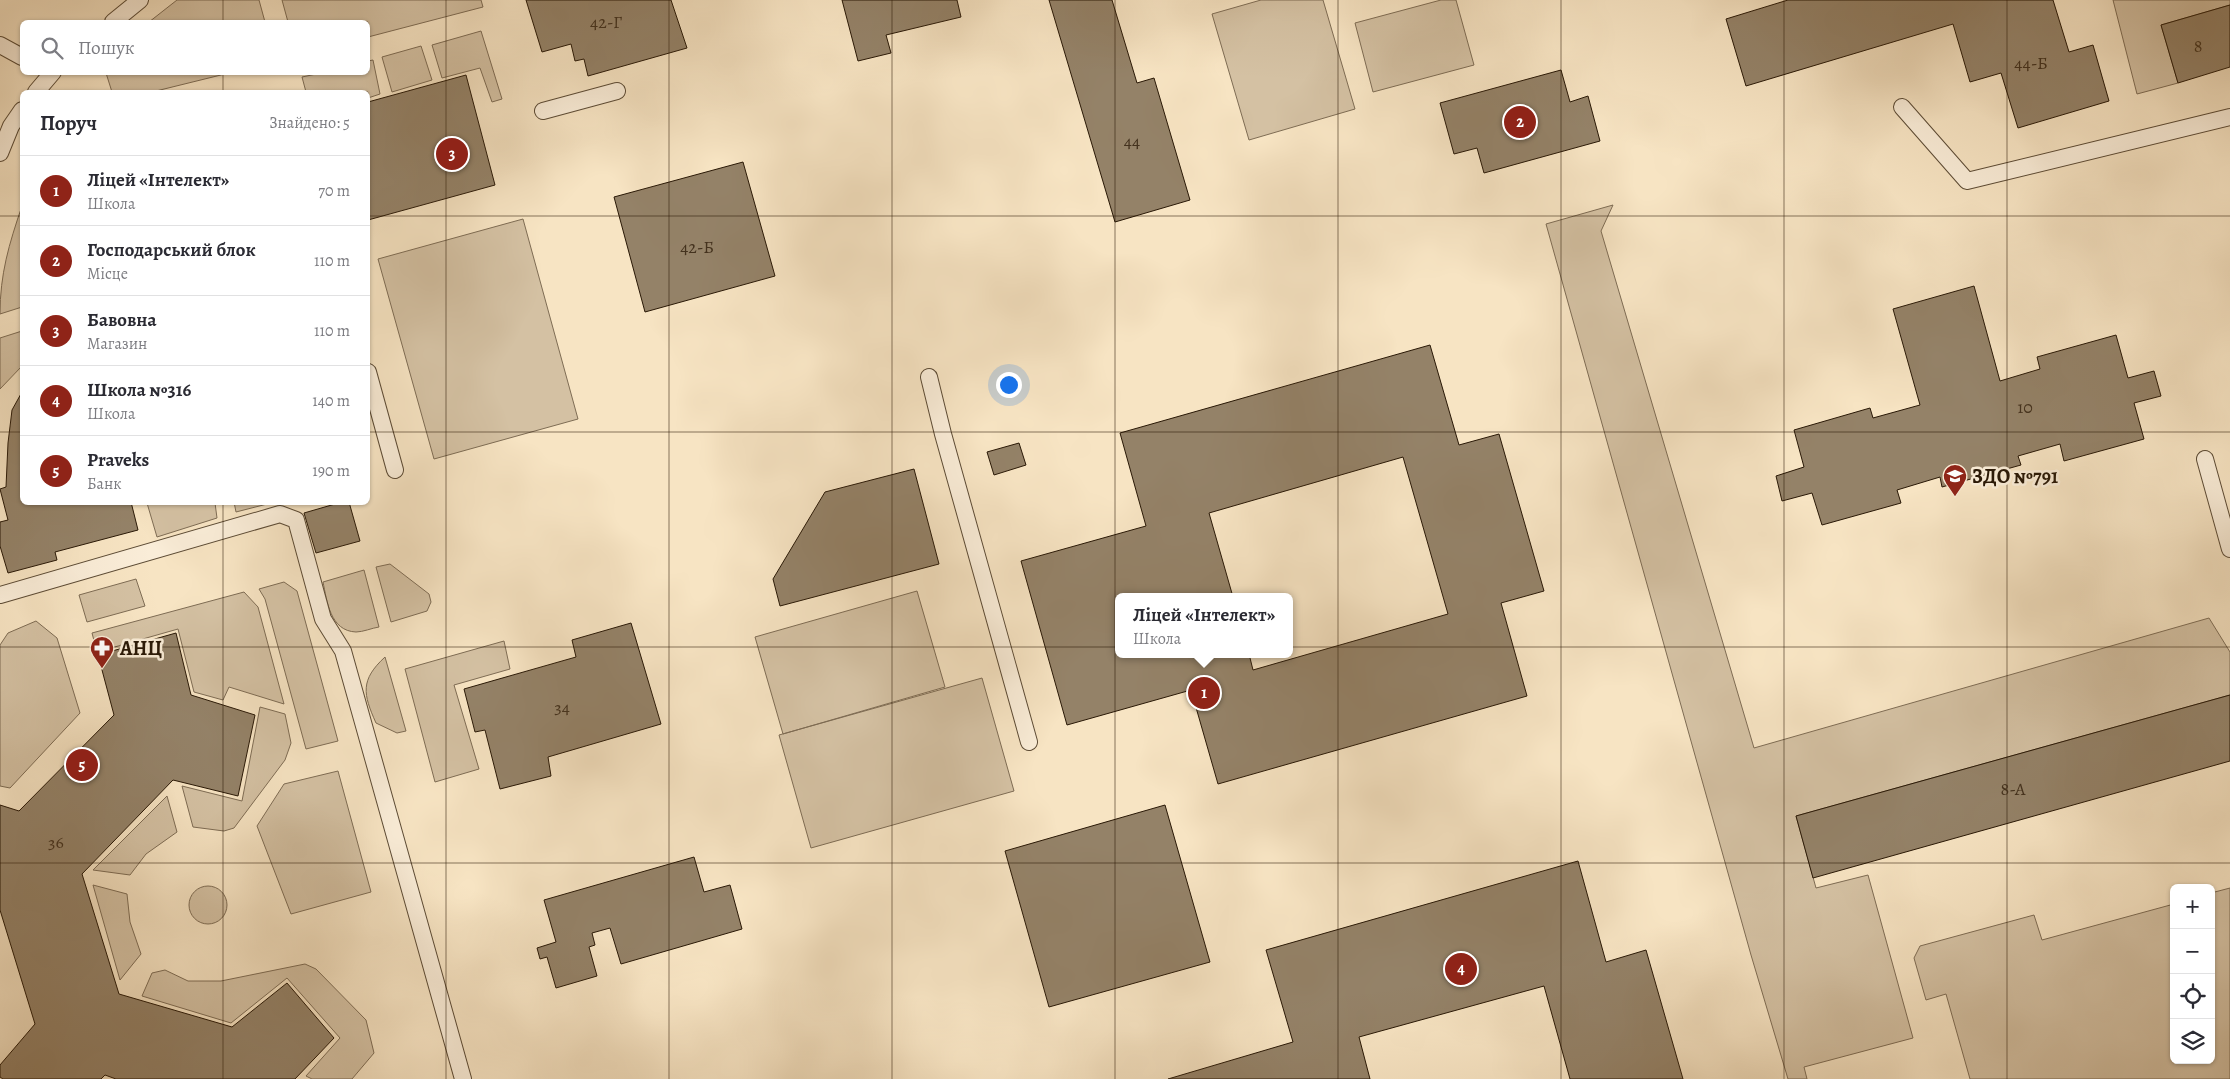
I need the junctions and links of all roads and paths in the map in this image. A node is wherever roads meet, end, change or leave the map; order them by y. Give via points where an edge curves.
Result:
1 (140, 0) edge
2 (115, 20) edge
3 (0, 45) edge
4 (20, 56) edge
5 (51, 75) edge
6 (38, 90) edge
7 (617, 91) dead end
8 (1902, 107) dead end
9 (543, 111) dead end
10 (20, 113) edge
11 (2230, 117) edge
12 (0, 153) edge
13 (929, 377) dead end
14 (370, 379) edge
15 (2205, 459) dead end
16 (395, 470) dead end
17 (2230, 549) edge
18 (0, 595) edge
19 (1029, 742) dead end
20 (463, 1079) edge

1 - 2 lane
3 - 4 lane
5 - 6 lane
7 - 9 lane
8 - 11 lane via 1967,181
10 - 12 lane
13 - 19 lane
14 - 16 lane
15 - 17 lane
18 - 20 lane via 280,514 296,520 323,619 344,650

